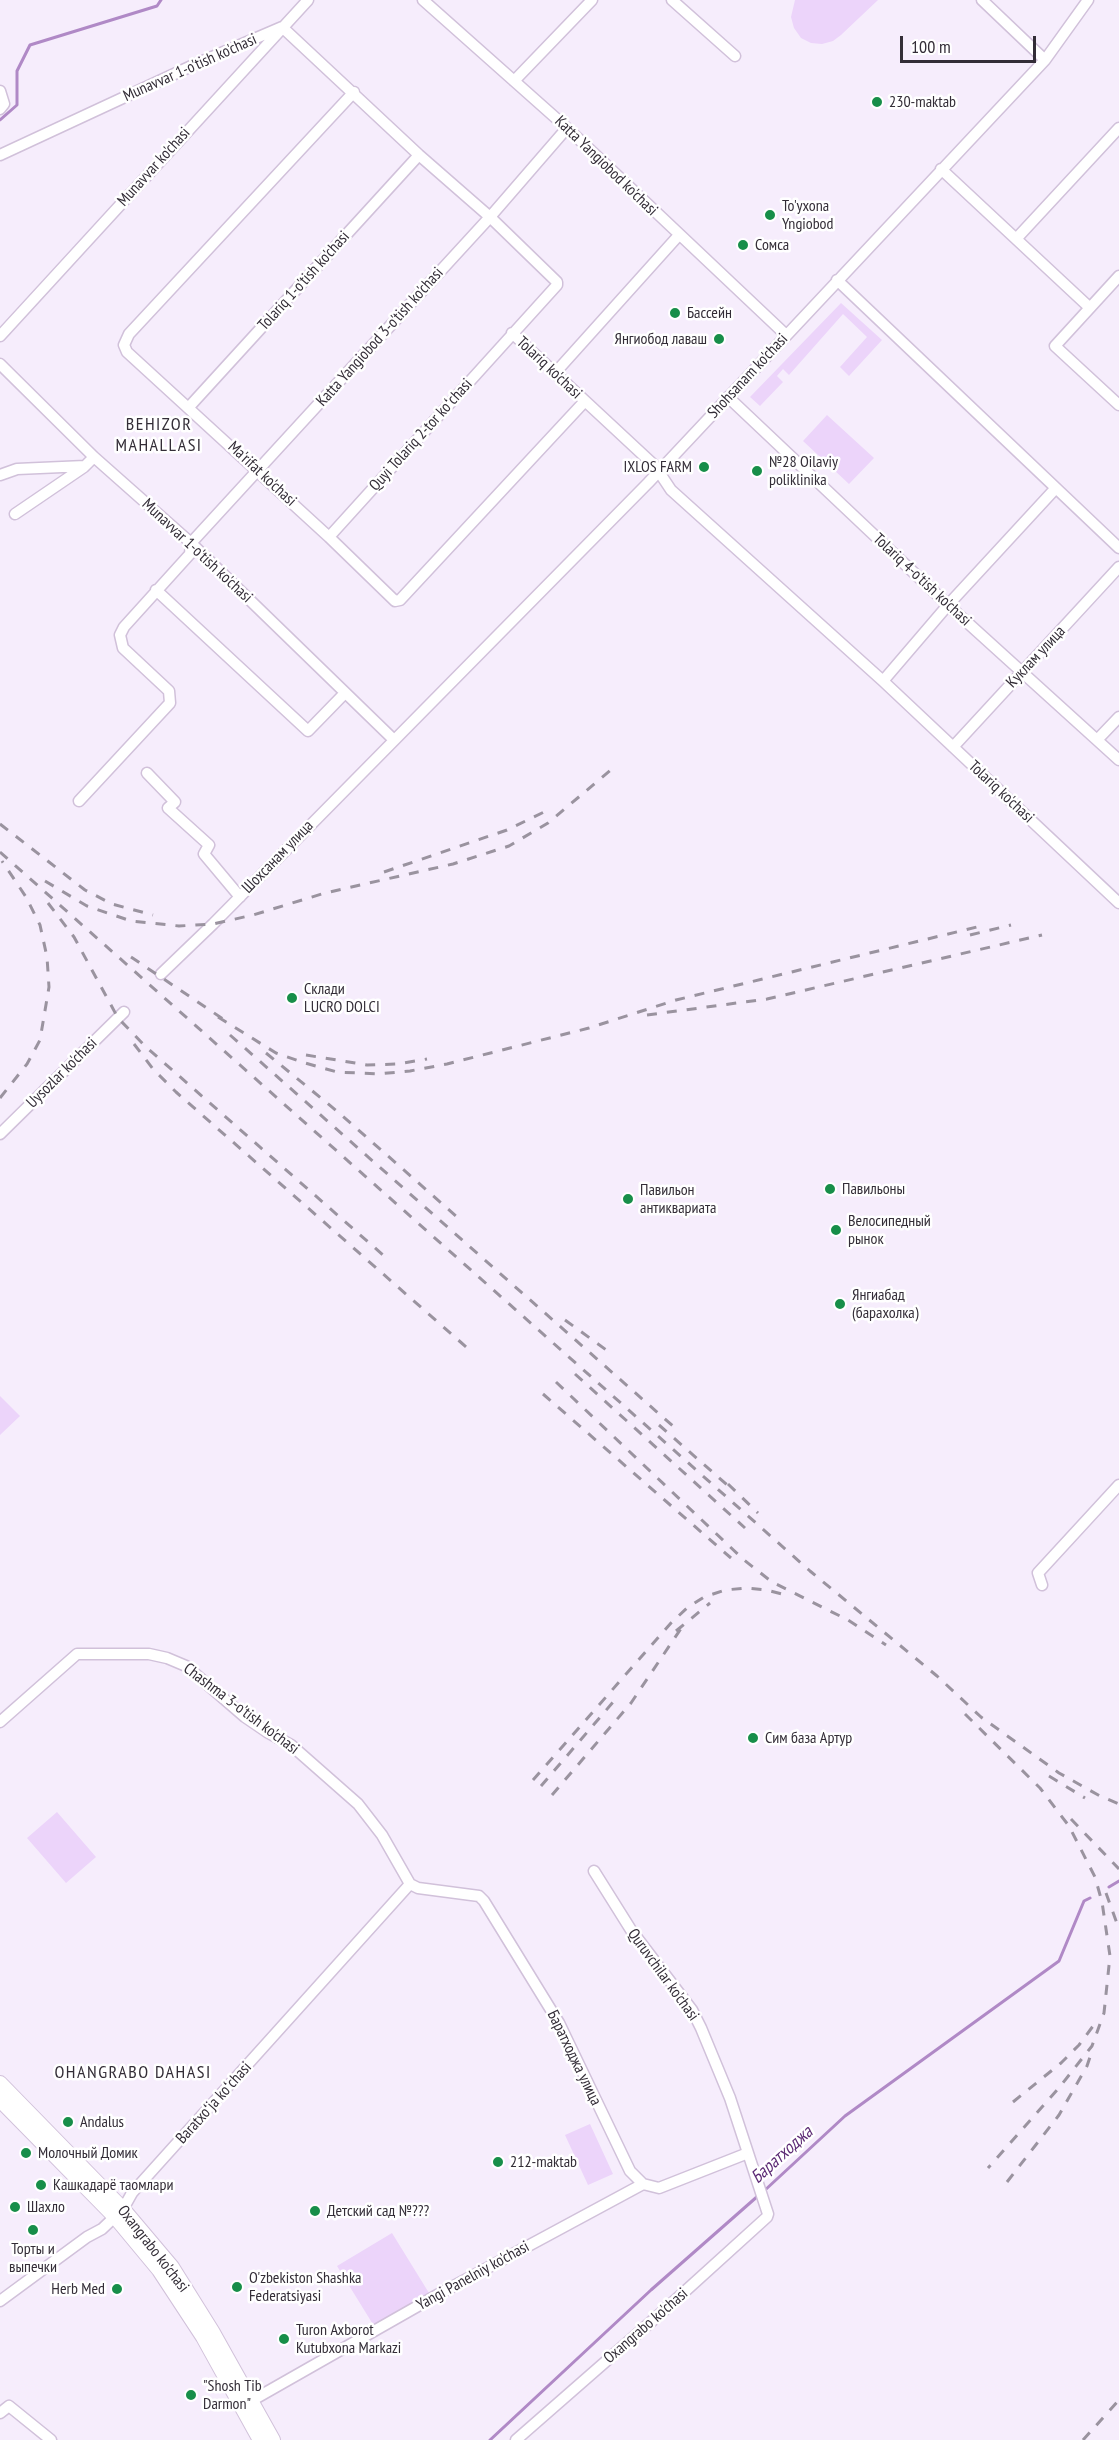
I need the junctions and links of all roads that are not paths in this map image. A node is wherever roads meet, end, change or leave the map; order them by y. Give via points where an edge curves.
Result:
1 (308, 0) edge
2 (423, 0) edge
3 (592, 0) edge
4 (672, 0) edge
5 (981, 0) edge
6 (1088, 0) edge
7 (282, 27) junction
8 (735, 56) dead end
9 (1045, 60) junction
10 (514, 81) junction
11 (0, 91) edge
12 (354, 92) junction
13 (0, 109) edge
14 (567, 128) junction
15 (1119, 128) edge
16 (419, 155) junction
17 (0, 156) edge
18 (941, 169) junction
19 (490, 217) junction
20 (679, 235) junction
21 (1016, 238) junction
22 (1119, 276) edge
23 (837, 280) junction
24 (1089, 307) junction
25 (512, 333) junction
26 (786, 335) junction
27 (0, 336) edge
28 (0, 364) edge
29 (555, 373) junction
30 (728, 397) junction
31 (585, 401) junction
32 (1119, 405) edge
33 (189, 406) junction
34 (94, 457) junction
35 (85, 466) junction
36 (258, 471) junction
37 (659, 471) junction
38 (0, 475) edge
39 (1055, 489) junction
40 (15, 514) dead end
41 (329, 537) junction
42 (191, 543) junction
43 (1119, 548) edge
44 (1119, 567) edge
45 (156, 590) junction
46 (948, 605) junction
47 (1022, 673) junction
48 (883, 681) junction
49 (345, 693) junction
50 (1119, 717) edge
51 (393, 739) junction
52 (1097, 740) junction
53 (953, 747) junction
54 (1119, 760) edge
55 (147, 773) dead end
56 (79, 801) dead end
57 (240, 897) junction
58 (1119, 903) edge
59 (161, 974) dead end
60 (124, 1012) dead end
61 (0, 1134) edge
62 (1119, 1485) edge
63 (1042, 1585) dead end
64 (0, 1722) edge
65 (594, 1870) dead end
66 (410, 1884) junction
67 (0, 2083) edge
68 (0, 2100) edge
69 (30, 2123) junction
70 (748, 2154) junction
71 (643, 2184) junction
72 (766, 2208) joint
73 (119, 2213) junction
74 (0, 2301) edge
75 (246, 2404) junction
76 (4, 2409) edge
77 (47, 2439) edge
78 (260, 2440) edge
79 (273, 2440) edge
80 (516, 2440) edge

1 - 7 street, Munavvar ko'chasi
2 - 10 street, Katta Yangiobod ko'chasi
3 - 10 street
4 - 8 street
5 - 9 street
6 - 9 street, Shohsanam ko'chasi
7 - 12 street, Tolariq ko'chasi
7 - 17 street, Munavvar 1-o'tish ko'chasi
7 - 27 street, Munavvar ko'chasi
9 - 18 street, Shohsanam ko'chasi
10 - 14 street, Katta Yangiobod ko'chasi
11 - 13 street via 4,104
12 - 16 street, Tolariq ko'chasi
12 - 33 street, Ma'rifat ko'chasi via 124,340 127,352
14 - 19 street, Katta Yangiobod 3-o'tish ko'chasi
14 - 20 street, Katta Yangiobod ko'chasi
15 - 21 street
16 - 19 street, Tolariq ko'chasi
16 - 33 street, Tolariq 1-o'tish ko'chasi
18 - 21 street
18 - 23 street, Shohsanam ko'chasi
19 - 25 street, Tolariq ko'chasi via 557,284
19 - 36 street, Katta Yangiobod 3-o'tish ko'chasi
20 - 26 street, Katta Yangiobod ko'chasi
20 - 29 street
21 - 24 street
22 - 24 street
23 - 26 street, Shohsanam ko'chasi
23 - 39 street
24 - 32 street via 1055,346
25 - 29 street, Tolariq ko'chasi
25 - 41 street, Quyi Tolariq 2-tor koʻchasi
26 - 30 street, Shohsanam ko'chasi
28 - 34 street, Munavvar 1-o'tish ko'chasi
29 - 31 street, Tolariq ko'chasi
30 - 37 street, Shohsanam ko'chasi
30 - 46 street, Tolariq 4-o'tish ko'chasi
31 - 37 street, Tolariq ko'chasi
31 - 41 street, Ma'rifat ko'chasi via 397,601
33 - 36 street, Ma'rifat ko'chasi
34 - 35 street
34 - 42 street, Munavvar 1-o'tish ko'chasi
35 - 38 street via 17,469
35 - 40 street
36 - 41 street, Ma'rifat ko'chasi
36 - 42 street, Katta Yangiobod 3-o'tish ko'chasi
37 - 48 street, Tolariq ko'chasi via 671,490
37 - 51 street, Shohsanam ko'chasi
39 - 43 street
39 - 46 street
42 - 45 street, Katta Yangiobod 3-o'tish ko'chasi via 190,554
42 - 49 street, Munavvar 1-o'tish ko'chasi
44 - 47 street, Куклам улица
45 - 49 street via 308,731
45 - 56 street, Katta Yangiobod 3-o'tish ko'chasi via 124,627 120,639 126,652 169,691 170,703
46 - 47 street, Tolariq 4-o'tish ko'chasi
46 - 48 street
47 - 52 street, Tolariq 4-o'tish ko'chasi
47 - 53 street, Куклам улица
48 - 53 street, Tolariq ko'chasi
49 - 51 street, Munavvar 1-o'tish ko'chasi
50 - 52 street
51 - 57 street, Шохсанам улица
52 - 54 street, Tolariq 4-o'tish ko'chasi
53 - 58 street, Tolariq ko'chasi
55 - 57 street via 175,802 168,808 209,845 204,854
57 - 59 street, Шохсанам улица
60 - 61 street, Uysozlar ko'chasi
62 - 63 street via 1038,1574
64 - 66 street, Chashma 3-o'tish ko'chasi via 76,1654 149,1654 167,1658 186,1666 267,1732 291,1745 358,1804 382,1835
65 - 70 street, Quruvchilar ko'chasi via 631,1930 702,2028
66 - 71 street, Баратходжа улица via 479,1896 484,1901 559,2023 630,2171
66 - 73 street, Baratxoʻja koʻchasi via 132,2193
67 - 69 main road, Oxangrabo ko'chasi
68 - 69 main road, Oxangrabo ko'chasi
69 - 73 main road, Oxangrabo ko'chasi
70 - 71 street via 659,2188
70 - 72 street, Quruvchilar ko'chasi
71 - 75 street, Yangi Panelniy ko'chasi
72 - 80 street, Oxangrabo ko'chasi via 767,2217
73 - 74 street, Baratxoʻja koʻchasi
73 - 75 main road, Oxangrabo ko'chasi via 157,2248 186,2288
75 - 78 main road, Oxangrabo ko'chasi
75 - 79 main road, Oxangrabo ko'chasi
76 - 77 street

